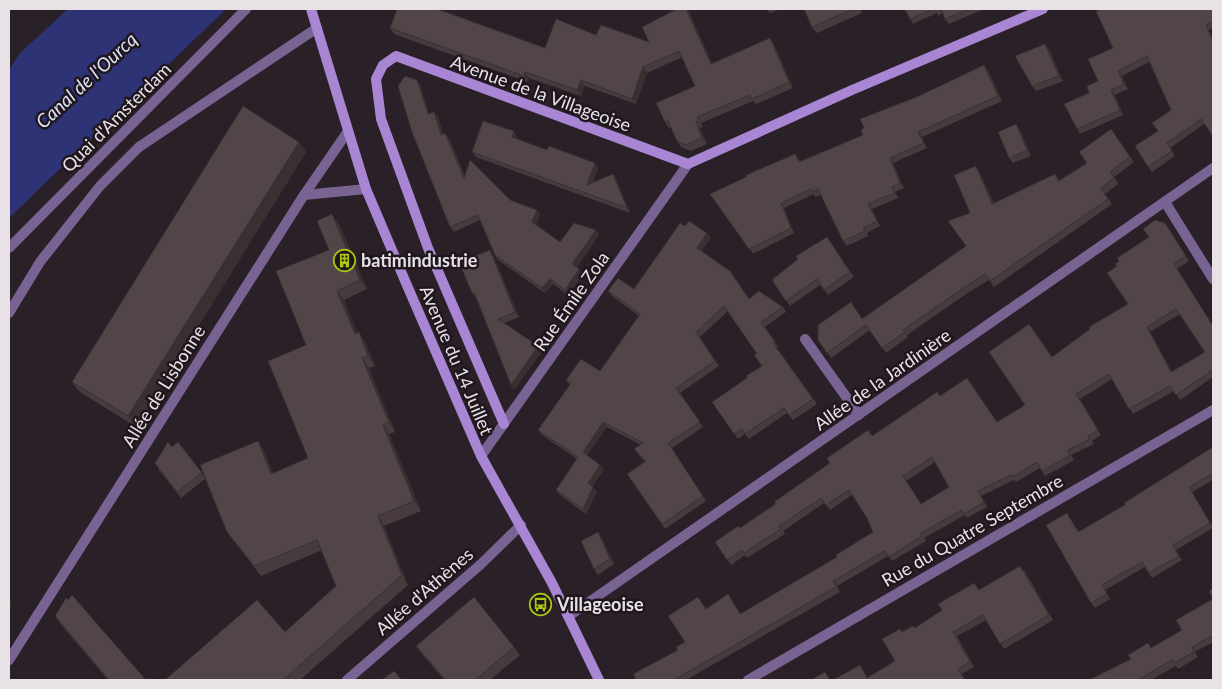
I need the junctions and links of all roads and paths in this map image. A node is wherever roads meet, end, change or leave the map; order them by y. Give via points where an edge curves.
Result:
1 (246, 9) edge
2 (311, 9) edge
3 (1042, 9) edge
4 (317, 28) junction
5 (348, 131) junction
6 (688, 164) junction
7 (1213, 168) edge
8 (366, 189) junction
9 (304, 195) junction
10 (1165, 202) junction
11 (9, 248) edge
12 (1213, 279) edge
13 (9, 313) edge
14 (805, 338) dead end
15 (1213, 410) edge
16 (859, 415) junction
17 (504, 424) junction
18 (481, 456) junction
19 (521, 525) junction
20 (569, 616) junction
21 (9, 660) edge
22 (347, 680) edge
23 (599, 680) edge
24 (748, 680) edge

1 - 11 street, Quai d'Amsterdam
2 - 4 street, Avenue du 14 Juillet
3 - 6 street
4 - 5 street, Avenue du 14 Juillet
4 - 13 street via 139,147 100,186 40,262
5 - 8 street, Avenue du 14 Juillet
5 - 9 street, Allée de Lisbonne
6 - 17 street, Rue Émile Zola
6 - 17 street, Avenue de la Villageoise via 396,56 383,65 376,79 381,119 428,248
7 - 10 street, Allée de la Jardinière
8 - 9 street
8 - 18 street, Avenue du 14 Juillet
9 - 21 street, Allée de Lisbonne
10 - 12 street
10 - 16 street, Allée de la Jardinière
14 - 16 street
15 - 24 street, Rue du Quatre Septembre
16 - 20 street, Allée de la Jardinière
17 - 18 street, Rue Émile Zola
18 - 19 street, Avenue du 14 Juillet
19 - 20 street, Avenue du 14 Juillet
19 - 22 street, Allée d'Athènes via 480,565
20 - 23 street, Avenue du 14 Juillet

